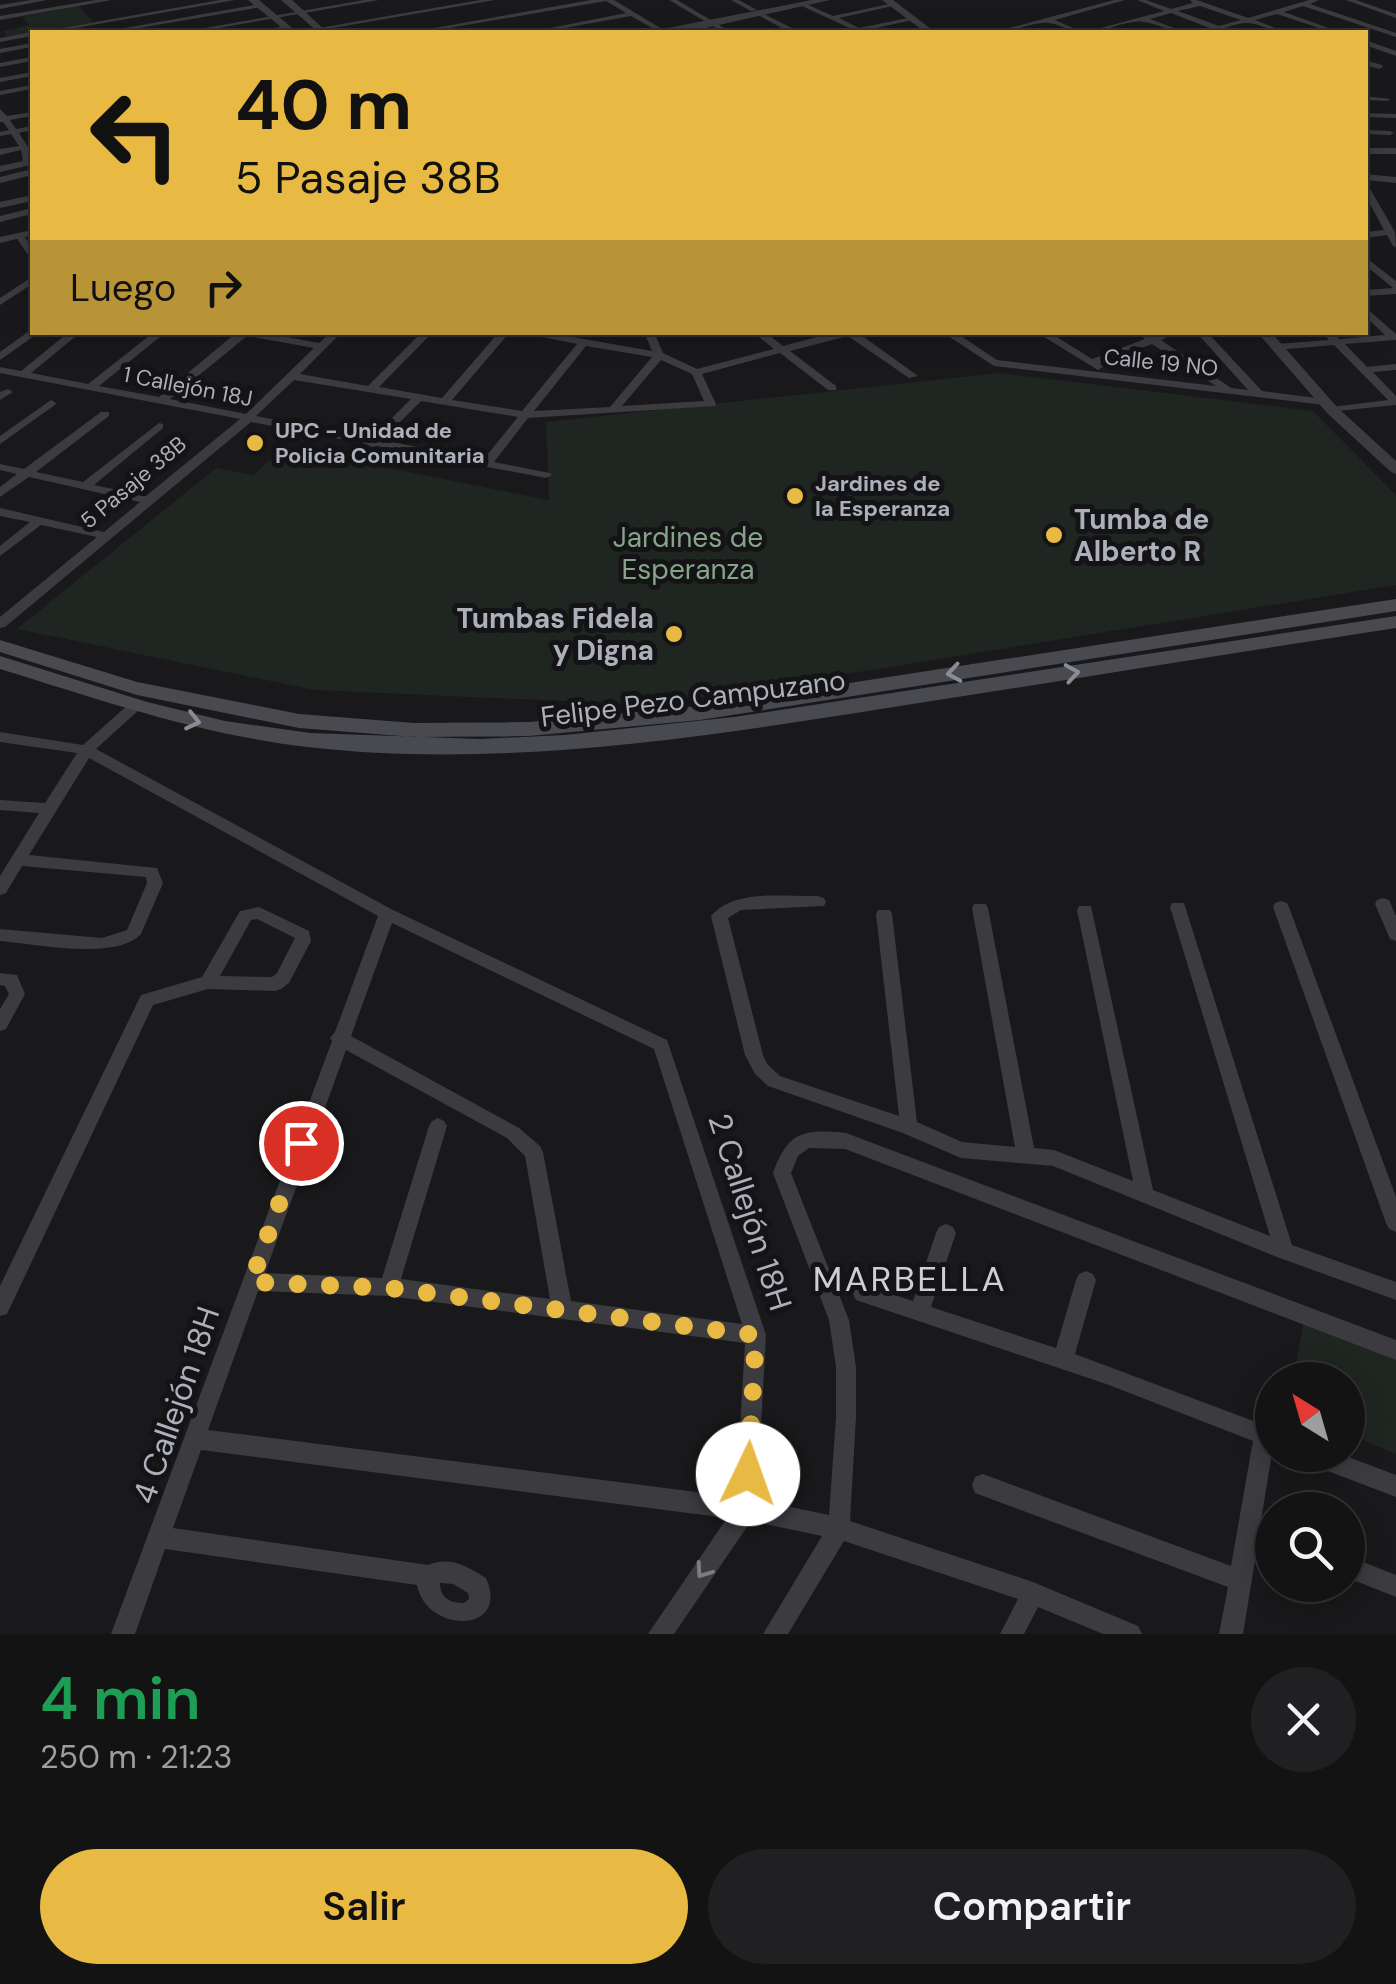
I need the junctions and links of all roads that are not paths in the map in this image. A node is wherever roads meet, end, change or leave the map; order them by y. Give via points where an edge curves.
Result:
1 (44, 0) edge
2 (109, 0) edge
3 (172, 0) edge
4 (232, 0) edge
5 (286, 0) edge
6 (376, 0) edge
7 (492, 0) edge
8 (606, 0) edge
9 (672, 0) edge
10 (734, 0) edge
11 (824, 0) edge
12 (1122, 0) edge
13 (1140, 0) edge
14 (1189, 0) edge
15 (1316, 0) edge
16 (1349, 0) edge
17 (799, 1) edge
18 (82, 2) edge
19 (258, 2) edge
20 (461, 2) edge
21 (891, 2) edge
22 (1104, 4) junction
23 (1199, 4) junction
24 (1304, 4) junction
25 (0, 7) edge
26 (1117, 9) dead end
27 (1171, 11) junction
28 (300, 12) junction
29 (756, 12) junction
30 (1075, 12) junction
31 (1278, 12) junction
32 (93, 13) junction
33 (632, 14) junction
34 (1130, 14) dead end
35 (1396, 16) edge
36 (274, 17) junction
37 (1088, 17) dead end
38 (0, 18) edge
39 (831, 18) junction
40 (1142, 18) junction
41 (913, 19) junction
42 (1047, 19) junction
43 (486, 20) junction
44 (1248, 21) junction
45 (102, 22) junction
46 (1100, 22) dead end
47 (711, 23) junction
48 (495, 26) dead end
49 (1113, 26) junction
50 (1017, 27) junction
51 (1270, 28) junction
52 (1220, 29) junction
53 (0, 30) edge
54 (54, 30) edge
55 (108, 30) edge
56 (119, 30) edge
57 (198, 30) edge
58 (289, 30) edge
59 (320, 30) edge
60 (326, 30) edge
61 (428, 30) edge
62 (545, 30) edge
63 (656, 30) edge
64 (671, 30) edge
65 (684, 30) edge
66 (723, 30) edge
67 (789, 30) edge
68 (859, 30) edge
69 (865, 30) edge
70 (927, 30) edge
71 (1006, 30) edge
72 (1025, 30) edge
73 (1074, 30) edge
74 (1098, 30) edge
75 (1124, 30) edge
76 (1176, 30) edge
77 (1216, 30) edge
78 (1262, 30) edge
79 (1276, 30) edge
80 (1331, 30) edge
81 (30, 34) edge
82 (1395, 34) edge
83 (3, 39) edge
84 (1368, 42) edge
85 (1368, 44) edge
86 (30, 45) edge
87 (0, 51) edge
88 (1396, 54) edge
89 (30, 60) edge
90 (1368, 63) edge
91 (0, 65) edge
92 (1380, 67) dead end
93 (30, 74) edge
94 (0, 80) edge
95 (30, 87) edge
96 (0, 93) edge
97 (1368, 98) edge
98 (1387, 99) dead end
99 (30, 114) edge
100 (1368, 115) edge
101 (1396, 116) edge
102 (2, 117) edge
103 (30, 128) edge
104 (14, 131) junction
105 (1368, 132) edge
106 (1390, 133) dead end
107 (0, 134) edge
108 (26, 144) edge
109 (1368, 150) edge
110 (1396, 151) edge
111 (0, 152) edge
112 (30, 168) edge
113 (0, 169) edge
114 (1368, 177) edge
115 (0, 180) edge
116 (1396, 180) edge
117 (1368, 196) edge
118 (30, 198) edge
119 (0, 205) edge
120 (30, 212) edge
121 (0, 219) edge
122 (1390, 232) junction
123 (30, 233) edge
124 (1368, 235) edge
125 (20, 236) junction
126 (0, 240) edge
127 (1396, 244) edge
128 (30, 251) edge
129 (1368, 263) edge
130 (30, 281) edge
131 (1396, 288) edge
132 (1368, 292) edge
133 (0, 302) edge
134 (1368, 313) edge
135 (30, 334) edge
136 (72, 335) edge
137 (157, 335) edge
138 (241, 335) edge
139 (254, 335) edge
140 (334, 335) edge
141 (425, 335) edge
142 (502, 335) edge
143 (539, 335) edge
144 (761, 335) edge
145 (840, 335) edge
146 (854, 335) edge
147 (951, 335) edge
148 (1146, 335) edge
149 (1166, 335) edge
150 (1203, 335) edge
151 (1266, 335) edge
152 (1330, 335) edge
153 (651, 336) edge
154 (1046, 336) edge
155 (1394, 337) edge
156 (1154, 340) junction
157 (1336, 342) junction
158 (583, 343) junction
159 (1276, 346) junction
160 (322, 347) junction
161 (781, 352) junction
162 (659, 355) junction
163 (0, 357) edge
164 (1091, 363) junction
165 (1396, 367) edge
166 (0, 370) edge
167 (1364, 370) junction
168 (696, 372) junction
169 (23, 374) junction
170 (292, 376) junction
171 (913, 376) dead end
172 (1114, 377) junction
173 (92, 387) junction
174 (832, 388) dead end
175 (371, 389) junction
176 (1229, 390) junction
177 (1258, 394) junction
178 (419, 397) junction
179 (160, 402) junction
180 (444, 402) junction
181 (1396, 402) edge
182 (51, 404) dead end
183 (1328, 406) junction
184 (612, 411) junction
185 (105, 414) dead end
186 (525, 415) junction
187 (248, 418) junction
188 (159, 426) dead end
189 (0, 441) edge
190 (372, 444) junction
191 (485, 465) junction
192 (0, 468) edge
193 (1396, 469) edge
194 (25, 473) junction
195 (546, 476) dead end
196 (84, 486) junction
197 (0, 494) edge
198 (150, 500) junction
199 (0, 512) edge
200 (40, 520) junction
201 (107, 536) junction
202 (0, 552) edge
203 (1396, 605) edge
204 (1396, 622) edge
205 (0, 624) edge
206 (0, 646) edge
207 (0, 662) edge
208 (135, 706) junction
209 (0, 738) edge
210 (86, 750) junction
211 (0, 804) edge
212 (49, 810) junction
213 (18, 860) junction
214 (2, 883) edge
215 (818, 902) dead end
216 (1383, 904) dead end
217 (1178, 907) dead end
218 (1281, 907) dead end
219 (980, 908) dead end
220 (1084, 910) dead end
221 (387, 914) junction
222 (884, 914) dead end
223 (1396, 934) edge
224 (0, 936) edge
225 (0, 979) edge
226 (208, 982) junction
227 (0, 1024) edge
228 (339, 1038) junction
229 (438, 1126) dead end
230 (909, 1127) junction
231 (1026, 1156) junction
232 (1145, 1194) junction
233 (1396, 1224) edge
234 (946, 1233) dead end
235 (1284, 1252) junction
236 (1086, 1280) dead end
237 (251, 1282) junction
238 (389, 1288) junction
239 (1396, 1291) edge
240 (863, 1294) dead end
241 (0, 1307) edge
242 (562, 1308) junction
243 (919, 1312) junction
244 (756, 1335) junction
245 (1396, 1350) edge
246 (1063, 1360) junction
247 (1255, 1432) edge
248 (195, 1439) junction
249 (1261, 1472) edge
250 (1359, 1472) edge
251 (983, 1486) dead end
252 (1396, 1486) edge
253 (746, 1509) junction
254 (839, 1528) junction
255 (1248, 1528) junction
256 (1255, 1530) edge
257 (162, 1537) junction
258 (1365, 1573) edge
259 (428, 1576) dead end
260 (1240, 1580) junction
261 (1396, 1586) edge
262 (1033, 1593) junction
263 (124, 1634) edge
264 (660, 1634) edge
265 (775, 1634) edge
266 (1012, 1634) edge
267 (1130, 1634) edge
268 (1231, 1634) edge

1 - 25 street
2 - 18 street
3 - 32 street
4 - 45 street
5 - 28 street
6 - 28 street
7 - 20 street
8 - 33 street
8 - 43 street
9 - 47 street
10 - 29 street
11 - 17 street
12 - 22 street
13 - 27 street
14 - 23 street
15 - 24 street
16 - 35 street
17 - 29 street
17 - 39 street
18 - 32 street
18 - 38 street
19 - 36 street
19 - 56 street
20 - 43 street
20 - 60 street
21 - 39 street
21 - 41 street
22 - 26 street
22 - 30 street
23 - 27 street
23 - 44 street
24 - 31 street
24 - 82 street
27 - 40 street
27 - 52 street
28 - 36 street
28 - 59 street
29 - 47 street
29 - 67 street
30 - 37 street
30 - 42 street
31 - 44 street
31 - 80 street
32 - 45 street
33 - 62 street
33 - 63 street
34 - 40 street
36 - 57 street
36 - 58 street
39 - 68 street
40 - 49 street
40 - 76 street
41 - 69 street
41 - 70 street
42 - 50 street
42 - 73 street
43 - 48 street
43 - 61 street
44 - 51 street
44 - 52 street
45 - 54 street
45 - 55 street
46 - 49 street
47 - 64 street
47 - 65 street
47 - 66 street
49 - 74 street
49 - 75 street
50 - 71 street
50 - 72 street
51 - 78 street
51 - 79 street
52 - 77 street
53 - 83 street
81 - 83 street
82 - 84 street
85 - 88 street
86 - 87 street
89 - 91 street
90 - 92 street
93 - 94 street
95 - 96 street
97 - 98 street
99 - 102 street
100 - 101 street
102 - 104 street
103 - 104 street
104 - 107 street
104 - 108 street
105 - 106 street
108 - 111 street
108 - 112 street
109 - 110 street
112 - 113 street
112 - 115 street
114 - 116 street
117 - 122 street
118 - 119 street
120 - 121 street
122 - 124 street
122 - 127 street
123 - 125 street
125 - 126 street
125 - 128 street
129 - 131 street
130 - 133 street
131 - 132 street
134 - 155 street
135 - 163 street
136 - 169 street
137 - 173 street
138 - 179 street
139 - 160 street
140 - 160 street, 5 Pasaje 38B
141 - 175 street
142 - 180 street
143 - 158 street
144 - 161 street
145 - 161 street
146 - 171 street
147 - 172 street, Calle 19 NO via 993,363
148 - 156 street
149 - 156 street
150 - 177 street
151 - 159 street
152 - 157 street
153 - 162 street
154 - 164 street
155 - 157 street
156 - 164 street
156 - 176 street
157 - 159 street
157 - 167 street
158 - 162 street
158 - 186 street
159 - 183 street
160 - 170 street, 5 Pasaje 38B
161 - 168 street
161 - 174 street
162 - 168 street
162 - 184 street
164 - 172 street
165 - 167 street
166 - 169 street, 1 Callejón 18J
167 - 181 street
168 - 184 street via 710,404
169 - 173 street, 1 Callejón 18J
170 - 175 street
170 - 187 street, 5 Pasaje 38B
172 - 176 street, Calle 19 NO
173 - 179 street, 1 Callejón 18J
175 - 178 street
176 - 177 street, Calle 19 NO
177 - 183 street, Calle 19 NO
178 - 180 street
178 - 190 street
179 - 187 street, 1 Callejón 18J
180 - 186 street
181 - 183 street, Calle 19 NO
182 - 189 street
183 - 193 street
184 - 186 street
185 - 194 street
186 - 191 street
187 - 190 street, 1 Callejón 18J
187 - 198 street, 5 Pasaje 38B
188 - 196 street
190 - 191 street, 1 Callejón 18J
191 - 195 street, 1 Callejón 18J
192 - 194 street
194 - 196 street
194 - 197 street
196 - 198 street
198 - 201 street, 5 Pasaje 38B
199 - 200 street
200 - 201 street
200 - 202 street
201 - 205 street, 5 Pasaje 38B
203 -> 206 main road, Felipe Pezo Campuzano via 700,713 510,729 400,727 246,712 104,680
208 -> 204 main road, Felipe Pezo Campuzano via 228,729 337,741 583,742 718,728
207 - 208 main road, Felipe Pezo Campuzano
208 - 210 street
209 - 210 street
210 - 212 street
210 - 221 street
211 - 212 street
212 - 213 street
213 - 214 street
213 - 224 street via 152,872 155,883 133,934 118,941
215 - 230 street via 738,904 719,916 754,1055 774,1081
216 - 223 street
217 - 235 street
218 - 233 street
219 - 231 street
220 - 232 street
221 - 228 street, 4 Callejón 18H
221 - 244 street, 2 Callejón 18H via 595,1016 646,1034 664,1050
222 - 230 street
225 - 227 street via 11,980 17,994
226 - 226 street via 275,984 303,935 258,913 246,915
226 - 241 street via 146,1000
228 - 237 street, 4 Callejón 18H
228 - 242 street via 513,1133 534,1152
229 - 238 street
230 - 231 street via 961,1150
231 - 232 street via 1054,1158
232 - 235 street
234 - 243 street
235 - 239 street
236 - 246 street
237 - 238 street
237 - 248 street, 4 Callejón 18H
238 - 242 street
240 - 243 street
242 - 244 street
243 - 246 street
244 - 253 street, 2 Callejón 18H
245 - 254 street, 2 Callejón 18H via 846,1140 808,1137 788,1150 782,1173 839,1320 846,1367
246 - 247 street
248 - 253 street
248 - 257 street, 4 Callejón 18H
249 - 255 street
250 - 252 street
251 - 260 street
253 - 254 street
253 -> 264 street
254 - 262 street
254 - 265 street, 2 Callejón 18H
255 - 256 street
255 - 260 street
257 - 259 street
257 - 263 street, 4 Callejón 18H
258 - 261 street
260 - 268 street
262 - 266 street
262 - 267 street

